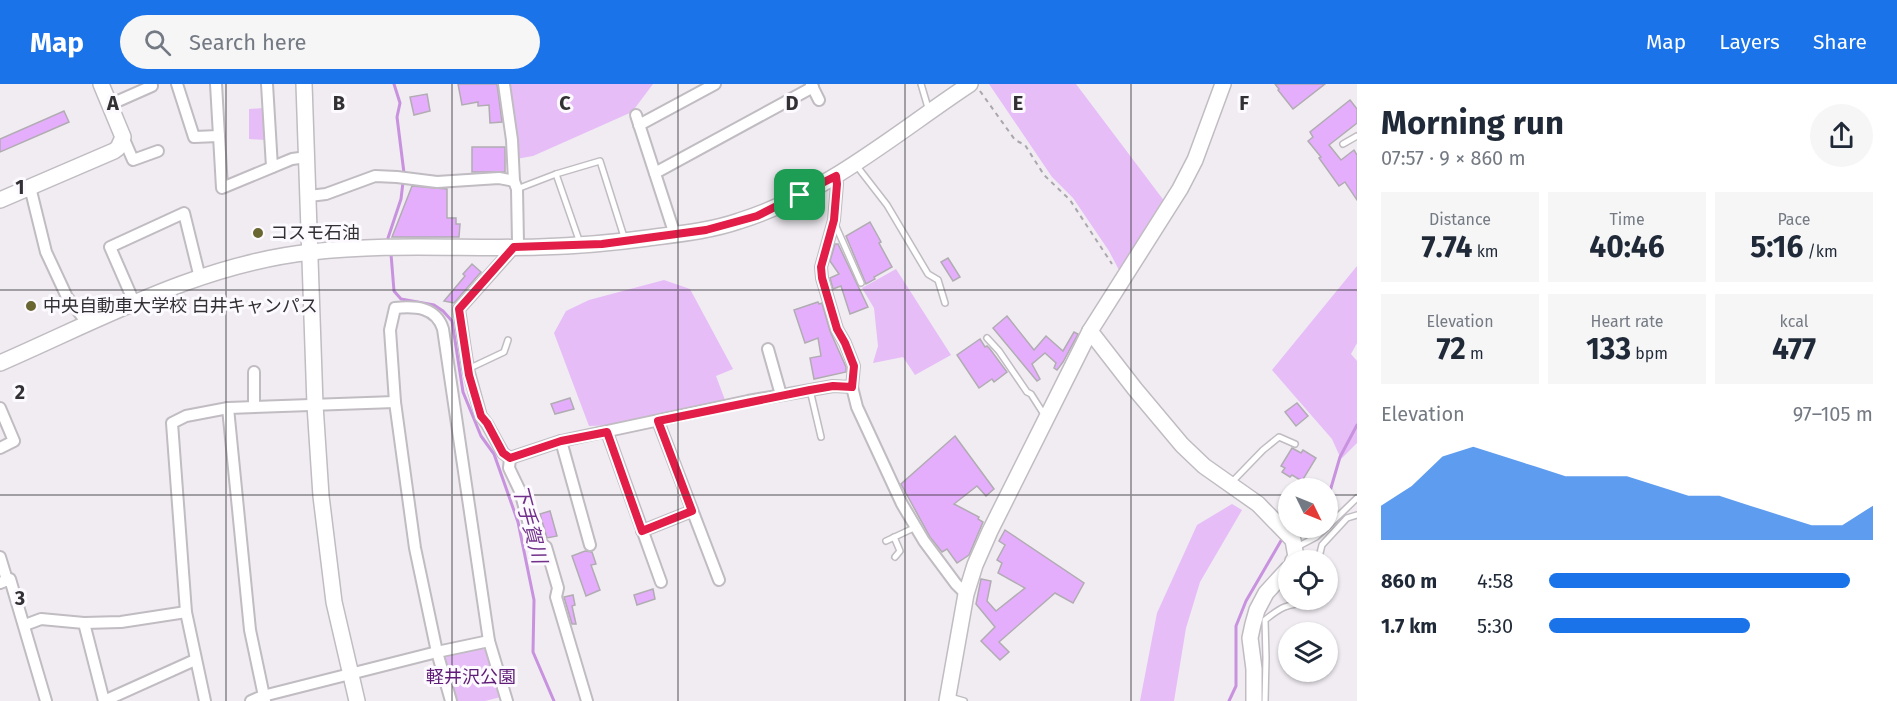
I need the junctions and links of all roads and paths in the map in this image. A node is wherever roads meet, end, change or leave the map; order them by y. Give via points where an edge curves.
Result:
1 (101, 84) edge
2 (152, 84) edge
3 (177, 84) edge
4 (216, 84) edge
5 (267, 84) edge
6 (304, 84) edge
7 (504, 84) edge
8 (715, 84) edge
9 (921, 84) edge
10 (972, 84) edge
11 (1223, 84) edge
12 (812, 85) edge
13 (819, 100) dead end
14 (109, 105) junction
15 (930, 112) junction
16 (219, 136) junction
17 (1357, 136) edge
18 (123, 137) junction
19 (1343, 144) dead end
20 (158, 151) dead end
21 (307, 158) junction
22 (855, 164) junction
23 (272, 167) junction
24 (655, 173) junction
25 (556, 174) junction
26 (836, 176) junction
27 (515, 185) junction
28 (30, 187) junction
29 (309, 196) junction
30 (0, 200) edge
31 (834, 220) junction
32 (675, 235) junction
33 (626, 241) junction
34 (581, 245) junction
35 (514, 247) junction
36 (311, 252) junction
37 (1112, 264) dead end
38 (200, 278) junction
39 (861, 283) dead end
40 (134, 302) junction
41 (945, 303) dead end
42 (88, 324) junction
43 (1090, 331) junction
44 (987, 338) dead end
45 (508, 340) dead end
46 (768, 349) dead end
47 (0, 363) edge
48 (468, 369) junction
49 (254, 372) dead end
50 (852, 387) junction
51 (810, 390) junction
52 (781, 395) junction
53 (396, 402) junction
54 (315, 405) junction
55 (254, 407) junction
56 (0, 408) edge
57 (228, 408) junction
58 (1046, 417) junction
59 (658, 421) junction
60 (607, 432) junction
61 (821, 436) dead end
62 (561, 441) junction
63 (1295, 444) dead end
64 (0, 448) edge
65 (510, 458) junction
66 (1230, 484) junction
67 (1357, 498) edge
68 (692, 511) junction
69 (1357, 515) edge
70 (1338, 516) edge
71 (916, 527) junction
72 (642, 531) junction
73 (894, 537) junction
74 (1315, 538) edge
75 (886, 541) dead end
76 (590, 545) dead end
77 (1294, 550) edge
78 (1299, 550) edge
79 (1321, 550) edge
80 (0, 557) edge
81 (895, 557) dead end
82 (719, 580) dead end
83 (1278, 580) edge
84 (4, 581) edge
85 (661, 582) dead end
86 (966, 594) junction
87 (1278, 609) edge
88 (186, 612) junction
89 (84, 623) junction
90 (25, 625) junction
91 (489, 640) junction
92 (437, 652) junction
93 (195, 660) junction
94 (351, 674) junction
95 (264, 699) edge
96 (948, 699) edge
97 (46, 701) edge
98 (205, 701) edge
99 (251, 701) edge
100 (357, 701) edge
101 (451, 701) edge
102 (507, 701) edge
103 (587, 701) edge
104 (964, 701) edge
105 (1254, 701) edge
106 (1265, 701) edge

1 - 14 street
2 - 14 street
3 - 16 street via 194,137
4 - 16 street
5 - 23 street
6 - 21 street
7 - 27 street
8 - 24 street via 638,120
9 - 15 lane
10 - 15 street
10 - 37 path via 1015,140 1025,144 1044,175 1070,200
11 - 43 street via 1180,189
12 - 13 street
12 - 24 street
14 - 18 street
15 - 22 street
16 - 23 street via 222,188
17 - 19 lane
18 - 20 street via 133,160
18 - 28 street via 114,151
21 - 23 street
21 - 29 street
22 - 26 street
22 - 41 lane via 887,205 928,274 938,280
24 - 32 street
25 - 27 lane
25 - 33 lane via 600,161
25 - 34 lane
26 - 31 street
26 - 32 street via 757,216
27 - 29 street via 499,178 437,182 375,177
27 - 35 street via 518,243
28 - 30 street
28 - 42 street via 46,252 67,297
29 - 36 street
31 - 39 lane
31 - 50 street via 821,267 822,278 837,329 854,366
32 - 33 street
33 - 34 street
34 - 35 street
35 - 36 street via 391,247
35 - 48 street via 459,309
36 - 38 street via 278,256
36 - 54 street
38 - 40 street
38 - 40 street via 184,213 110,247
40 - 42 street
42 - 47 street
43 - 58 street
43 - 66 street via 1182,445
44 - 58 lane via 1027,392 1032,393
45 - 48 lane via 504,352
46 - 52 street
48 - 65 street via 481,416
49 - 55 street
50 - 51 street
50 - 71 street via 856,407
51 - 52 street
51 - 61 lane
52 - 59 street
53 - 54 street
53 - 91 street via 390,330 395,308 432,312 443,329
53 - 92 street via 415,548
54 - 55 street
54 - 94 street via 334,602
55 - 57 street
56 - 64 street via 14,441
57 - 88 street via 186,416 172,423
57 - 95 street via 250,630
58 - 86 street via 990,531
59 - 60 street
59 - 68 street
60 - 62 street
60 - 72 street
62 - 65 street
62 - 76 street
63 - 66 lane via 1279,437
65 - 103 street via 509,468 520,491 532,536 546,547 558,588 556,597
66 - 77 street via 1281,527 1293,540
67 - 70 lane
68 - 72 street
68 - 82 street
69 - 79 lane via 1347,518
71 - 73 lane
71 - 86 street
72 - 85 street
73 - 75 lane
73 - 81 lane via 900,551
74 - 78 lane
80 - 84 street
83 - 105 street via 1257,610 1250,638
84 - 90 street via 10,579
86 - 96 street
87 - 106 lane via 1265,620
88 - 89 street
88 - 93 street
89 - 90 street via 41,619
89 - 93 street via 104,700
90 - 97 street
91 - 92 street
91 - 102 street
92 - 94 street
92 - 101 street
93 - 98 street
94 - 95 street
94 - 100 street
95 - 99 street
96 - 104 lane

